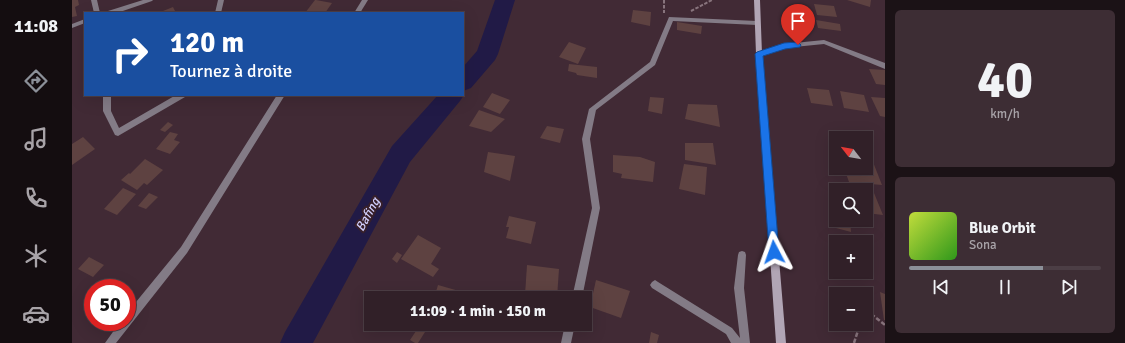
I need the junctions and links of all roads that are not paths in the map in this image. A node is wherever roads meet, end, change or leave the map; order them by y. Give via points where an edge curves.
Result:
1 (94, 0) edge
2 (150, 0) edge
3 (221, 0) edge
4 (365, 0) edge
5 (757, 0) edge
6 (98, 12) edge
7 (113, 12) edge
8 (218, 12) edge
9 (359, 12) edge
10 (84, 21) edge
11 (757, 23) junction
12 (72, 26) edge
13 (759, 54) junction
14 (885, 66) edge
15 (107, 96) edge
16 (180, 96) edge
17 (280, 96) edge
18 (742, 255) dead end
19 (655, 285) dead end
20 (578, 291) edge
21 (136, 311) edge
22 (120, 331) edge
23 (569, 331) edge
24 (110, 343) edge
25 (566, 343) edge
26 (738, 343) edge
27 (745, 343) edge
28 (781, 343) edge

1 - 6 street
2 - 7 street
3 - 8 street
4 - 9 street
5 - 11 main road
10 - 12 street
11 - 13 main road
11 - 20 street via 671,19 653,63 593,109 586,138 596,208
13 - 14 street via 784,46 824,42
13 - 28 main road
15 - 16 street via 107,111 118,133
17 - 21 street via 184,250
18 - 27 street via 739,288
19 - 26 street via 728,331
22 - 24 street
23 - 25 street

